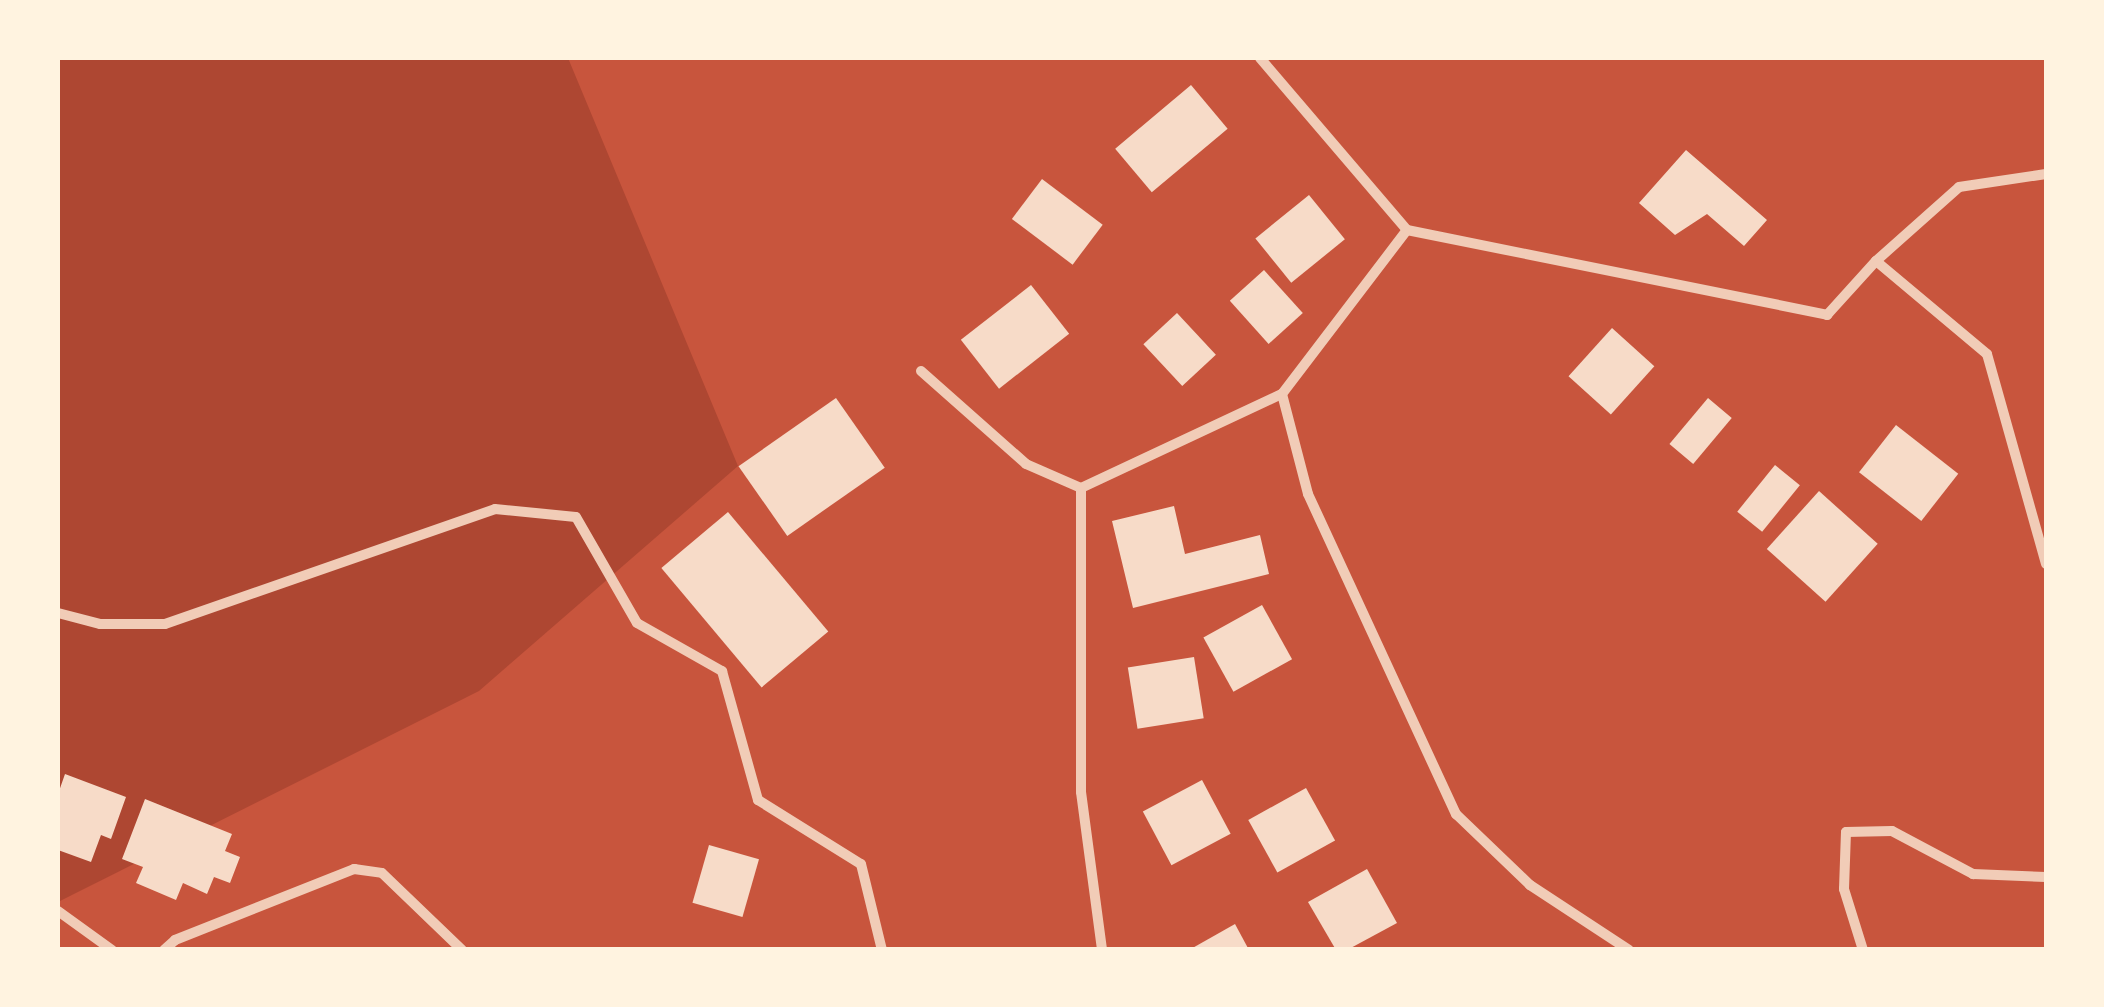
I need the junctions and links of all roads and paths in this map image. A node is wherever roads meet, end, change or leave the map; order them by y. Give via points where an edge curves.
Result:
1 (1260, 58) edge
2 (2046, 174) edge
3 (1407, 230) junction
4 (1876, 261) junction
5 (920, 371) dead end
6 (1282, 394) junction
7 (1081, 488) junction
8 (2046, 564) edge
9 (58, 613) edge
10 (2046, 877) edge
11 (58, 911) edge
12 (112, 950) edge
13 (164, 950) edge
14 (462, 950) edge
15 (882, 950) edge
16 (1102, 950) edge
17 (1629, 950) edge
18 (1862, 950) edge

1 - 3 street
2 - 4 street via 1959,188
3 - 4 street via 1826,315
3 - 6 street
4 - 8 street via 1987,354
5 - 7 street via 1026,464
6 - 7 street
6 - 17 street via 1308,494 1456,814 1530,885
7 - 16 street via 1082,792
9 - 15 street via 100,624 165,624 495,509 576,518 637,623 722,672 758,800 861,864
10 - 18 street via 1973,874 1892,831 1846,832 1844,889
11 - 12 street
13 - 14 street via 174,940 354,870 382,872

